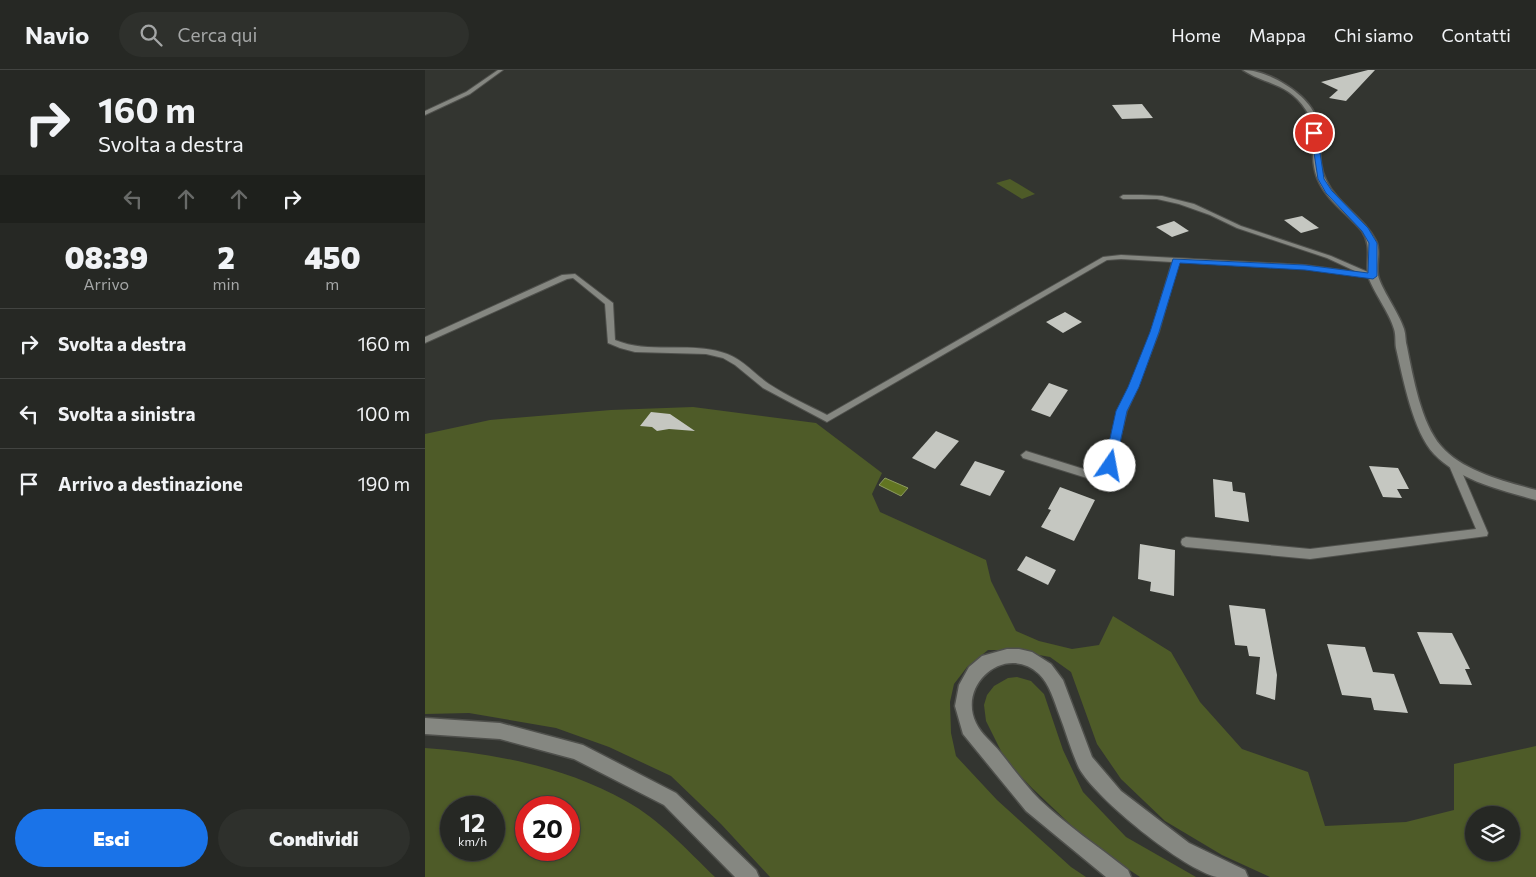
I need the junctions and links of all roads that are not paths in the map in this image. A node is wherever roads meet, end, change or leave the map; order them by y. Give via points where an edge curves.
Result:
1 (501, 70) edge
2 (1246, 70) edge
3 (425, 113) edge
4 (1123, 197) dead end
5 (1176, 261) junction
6 (1373, 276) junction
7 (425, 340) edge
8 (1026, 455) dead end
9 (1453, 463) junction
10 (1536, 495) edge
11 (1185, 542) dead end
12 (425, 726) edge
13 (749, 877) edge
14 (1121, 877) edge
15 (1238, 877) edge

1 - 3 lane via 468,92
2 - 6 street via 1280,82 1308,108 1313,118 1321,179 1370,236
4 - 6 lane via 1163,198 1189,206
5 - 6 lane via 1305,267
5 - 7 lane via 1105,258 827,419 765,386 735,359 718,353 622,348 611,341 609,304 575,276 565,276
5 - 8 lane via 1155,332 1122,411 1110,466 1103,473 1089,474
6 - 9 street via 1399,330 1420,420 1437,450
9 - 10 street via 1487,481
9 - 11 lane via 1483,533 1309,554
12 - 13 street via 500,731 577,751 670,799
14 - 15 street via 1032,805 969,728 963,706 965,691 975,672 988,661 1019,656 1045,669 1057,686 1086,762 1115,797 1182,850

